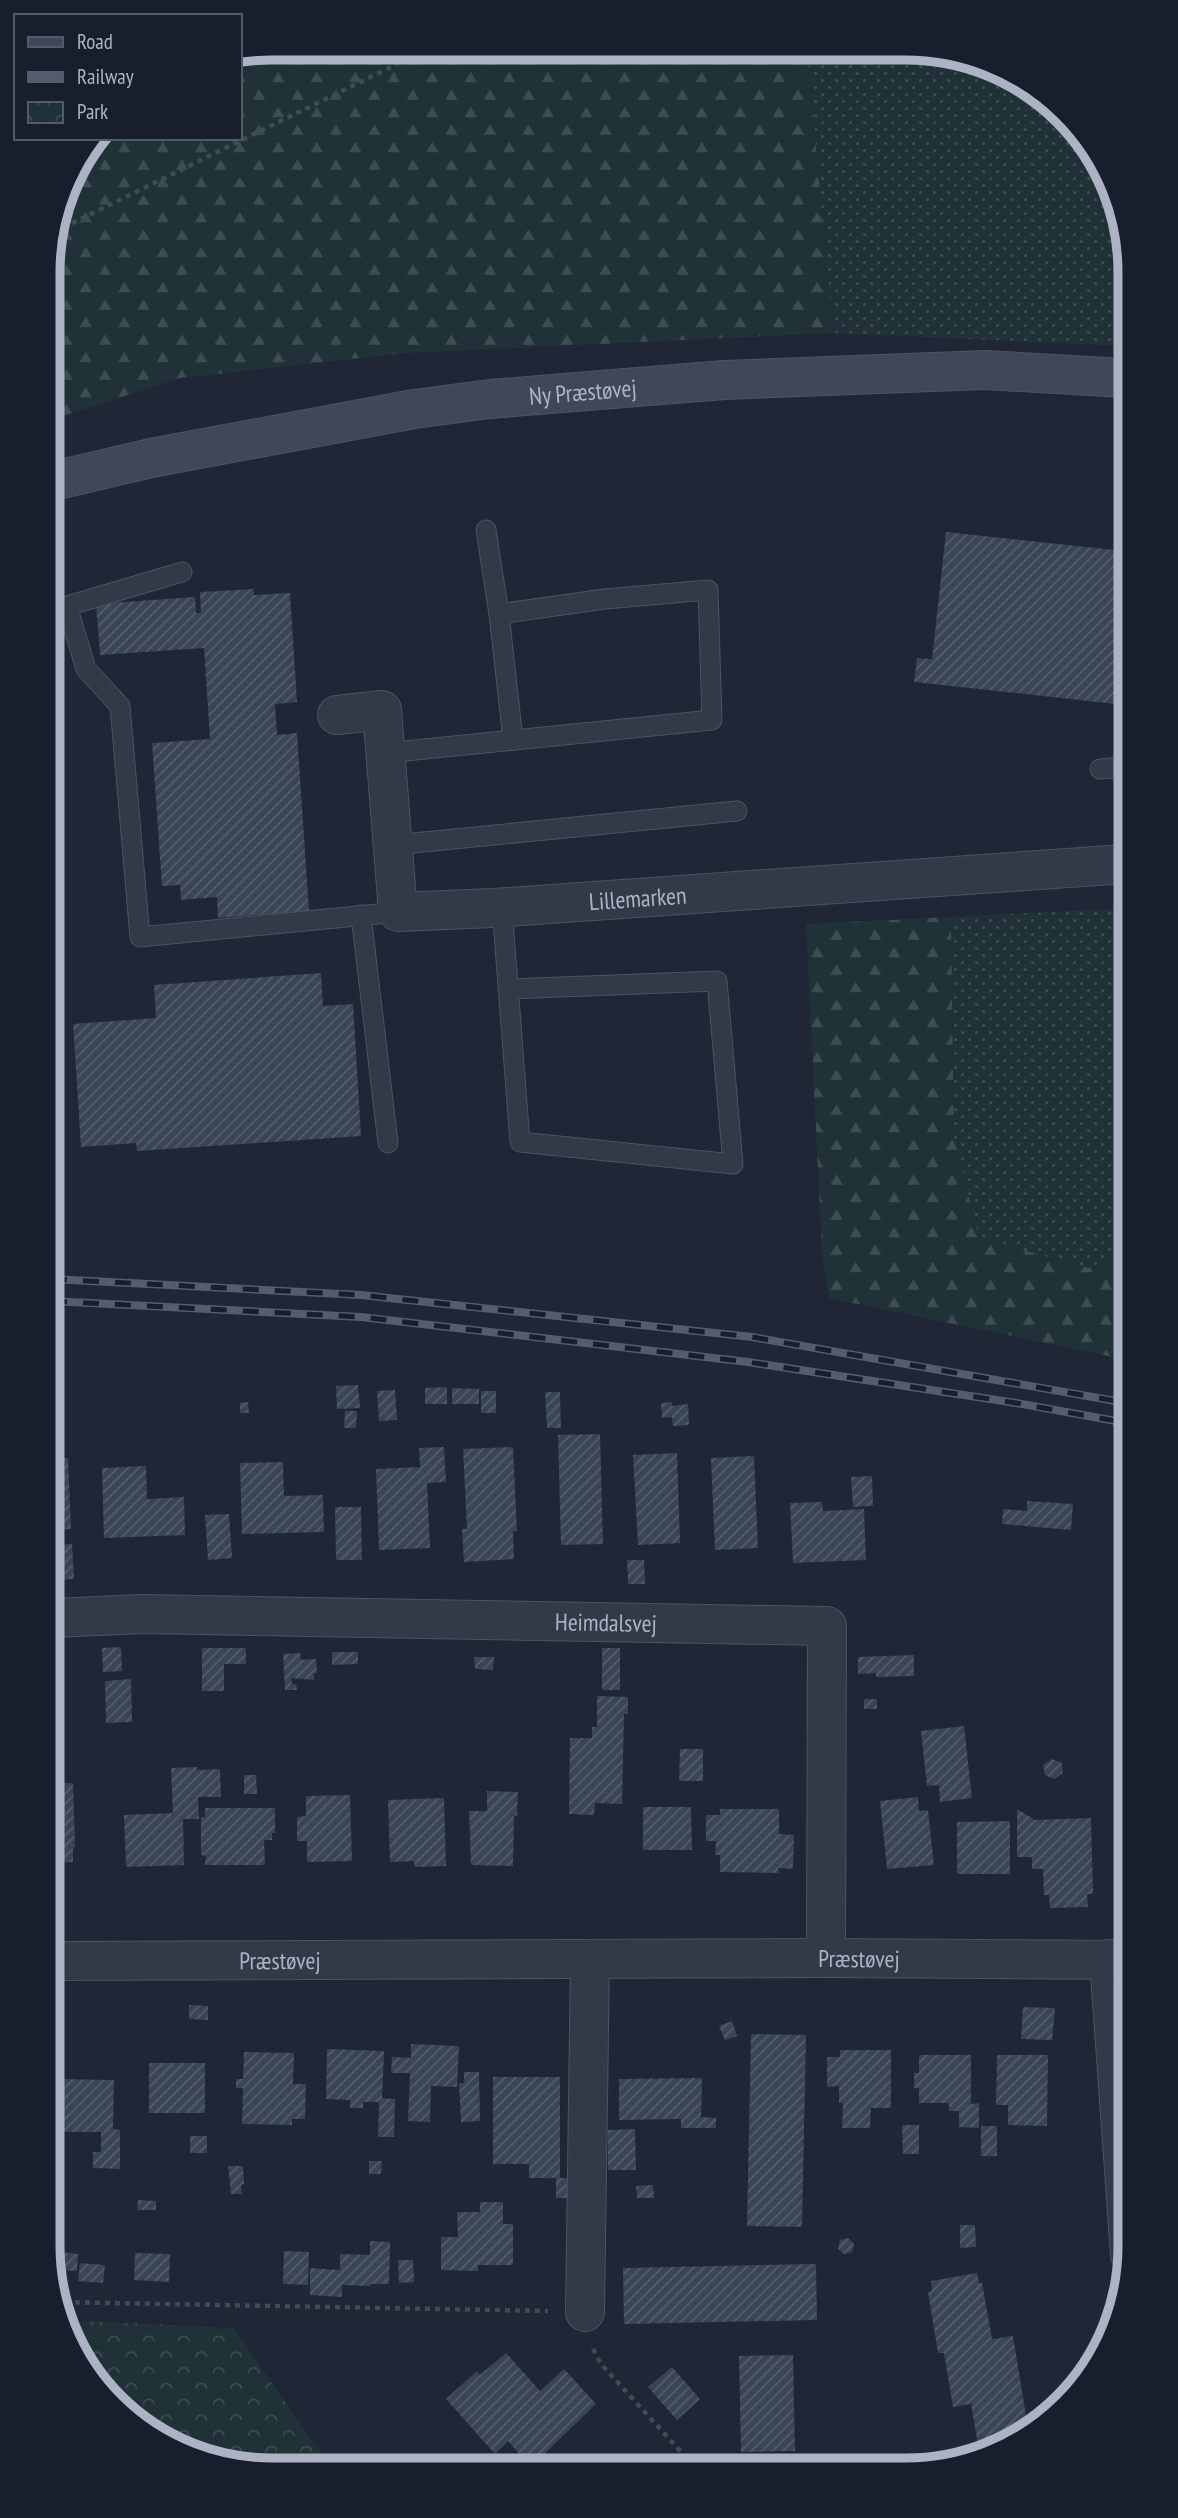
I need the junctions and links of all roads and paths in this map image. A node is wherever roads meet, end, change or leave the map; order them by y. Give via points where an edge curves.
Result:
1 (402, 60) edge
2 (242, 140) edge
3 (242, 140) edge
4 (65, 227) edge
5 (1118, 378) edge
6 (60, 479) edge
7 (486, 530) dead end
8 (182, 572) dead end
9 (499, 614) junction
10 (337, 715) dead end
11 (513, 740) junction
12 (385, 753) junction
13 (1118, 767) edge
14 (1100, 769) dead end
15 (737, 811) dead end
16 (393, 845) junction
17 (1118, 864) edge
18 (502, 907) junction
19 (398, 912) junction
20 (361, 915) junction
21 (508, 989) junction
22 (388, 1143) dead end
23 (59, 1618) edge
24 (826, 1958) junction
25 (590, 1959) junction
26 (1118, 1959) edge
27 (59, 1961) edge
28 (67, 2302) edge
29 (585, 2312) junction
30 (687, 2458) edge

1 - 3 path
2 - 4 path
5 - 6 street, Ny Præstøvej via 985,370 724,380 490,398 164,456
7 - 9 lane
8 - 20 lane via 67,606 86,669 120,706 139,937
9 - 11 lane
9 - 11 lane via 708,590 712,720
10 - 12 street via 382,710
11 - 12 lane
12 - 16 street
13 - 14 lane
15 - 16 lane
16 - 19 street
17 - 18 street, Lillemarken
18 - 19 street, Lillemarken
18 - 21 lane
19 - 20 lane
20 - 22 lane
21 - 21 lane via 520,1142 733,1164 717,981
23 - 24 street, Heimdalsvej via 142,1614 827,1626
24 - 25 street, Præstøvej
24 - 26 street, Præstøvej
25 - 27 street, Præstøvej
25 - 29 street
28 - 29 path
29 - 30 path via 587,2339 601,2364

